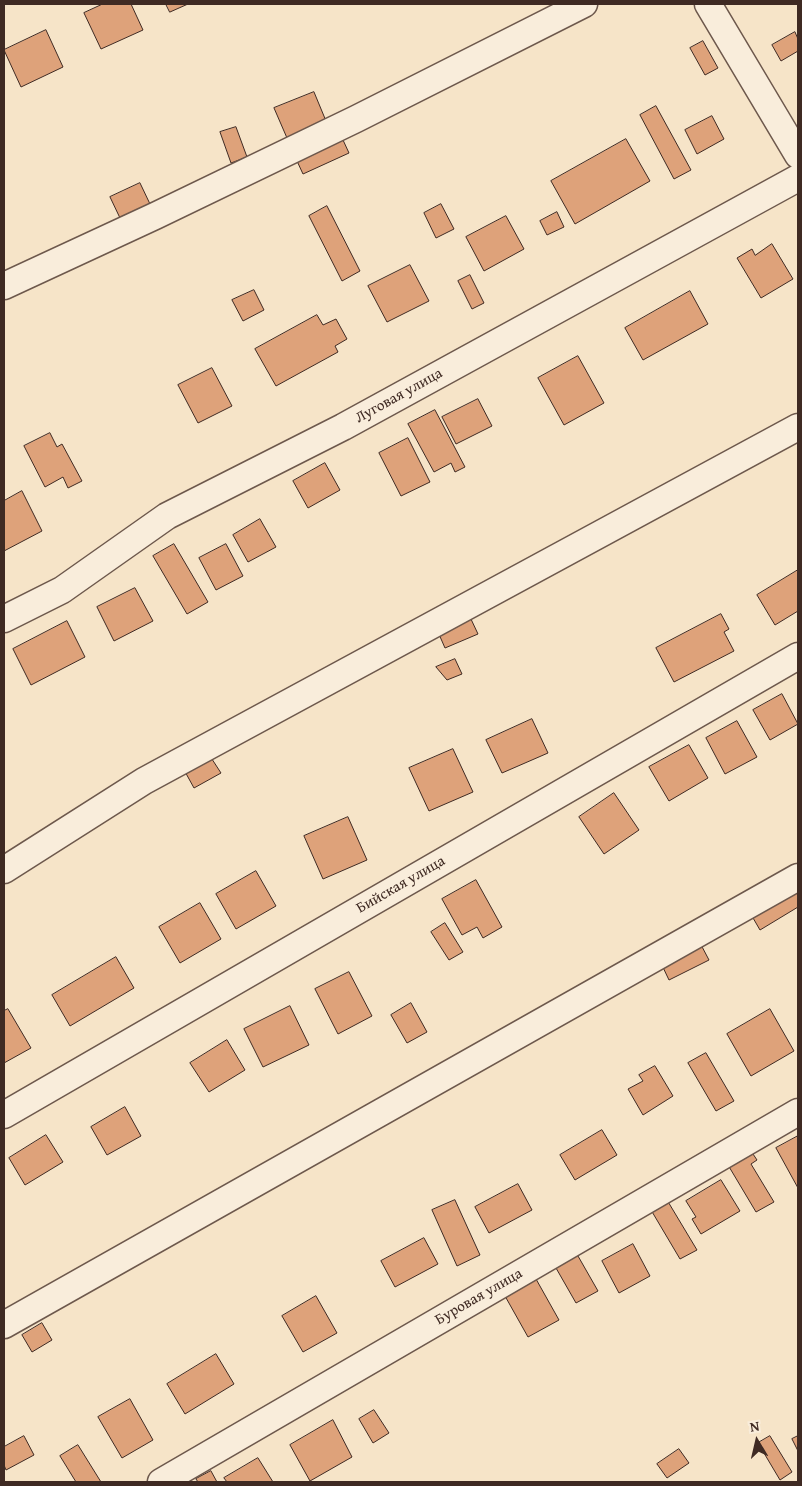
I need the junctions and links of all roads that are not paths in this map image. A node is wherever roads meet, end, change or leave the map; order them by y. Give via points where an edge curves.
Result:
1 (584, 4) edge
2 (708, 4) edge
3 (798, 155) edge
4 (798, 178) edge
5 (4, 286) edge
6 (798, 426) edge
7 (4, 619) edge
8 (798, 656) edge
9 (4, 870) edge
10 (798, 877) edge
11 (798, 1112) edge
12 (4, 1115) edge
13 (4, 1325) edge
14 (161, 1482) edge

1 - 5 street via 347,124
2 - 3 street
4 - 7 street, Луговая улица via 343,427 166,516 62,590
6 - 9 street via 144,781
8 - 12 street, Бийская улица
10 - 13 street
11 - 14 street, Буровая улица

